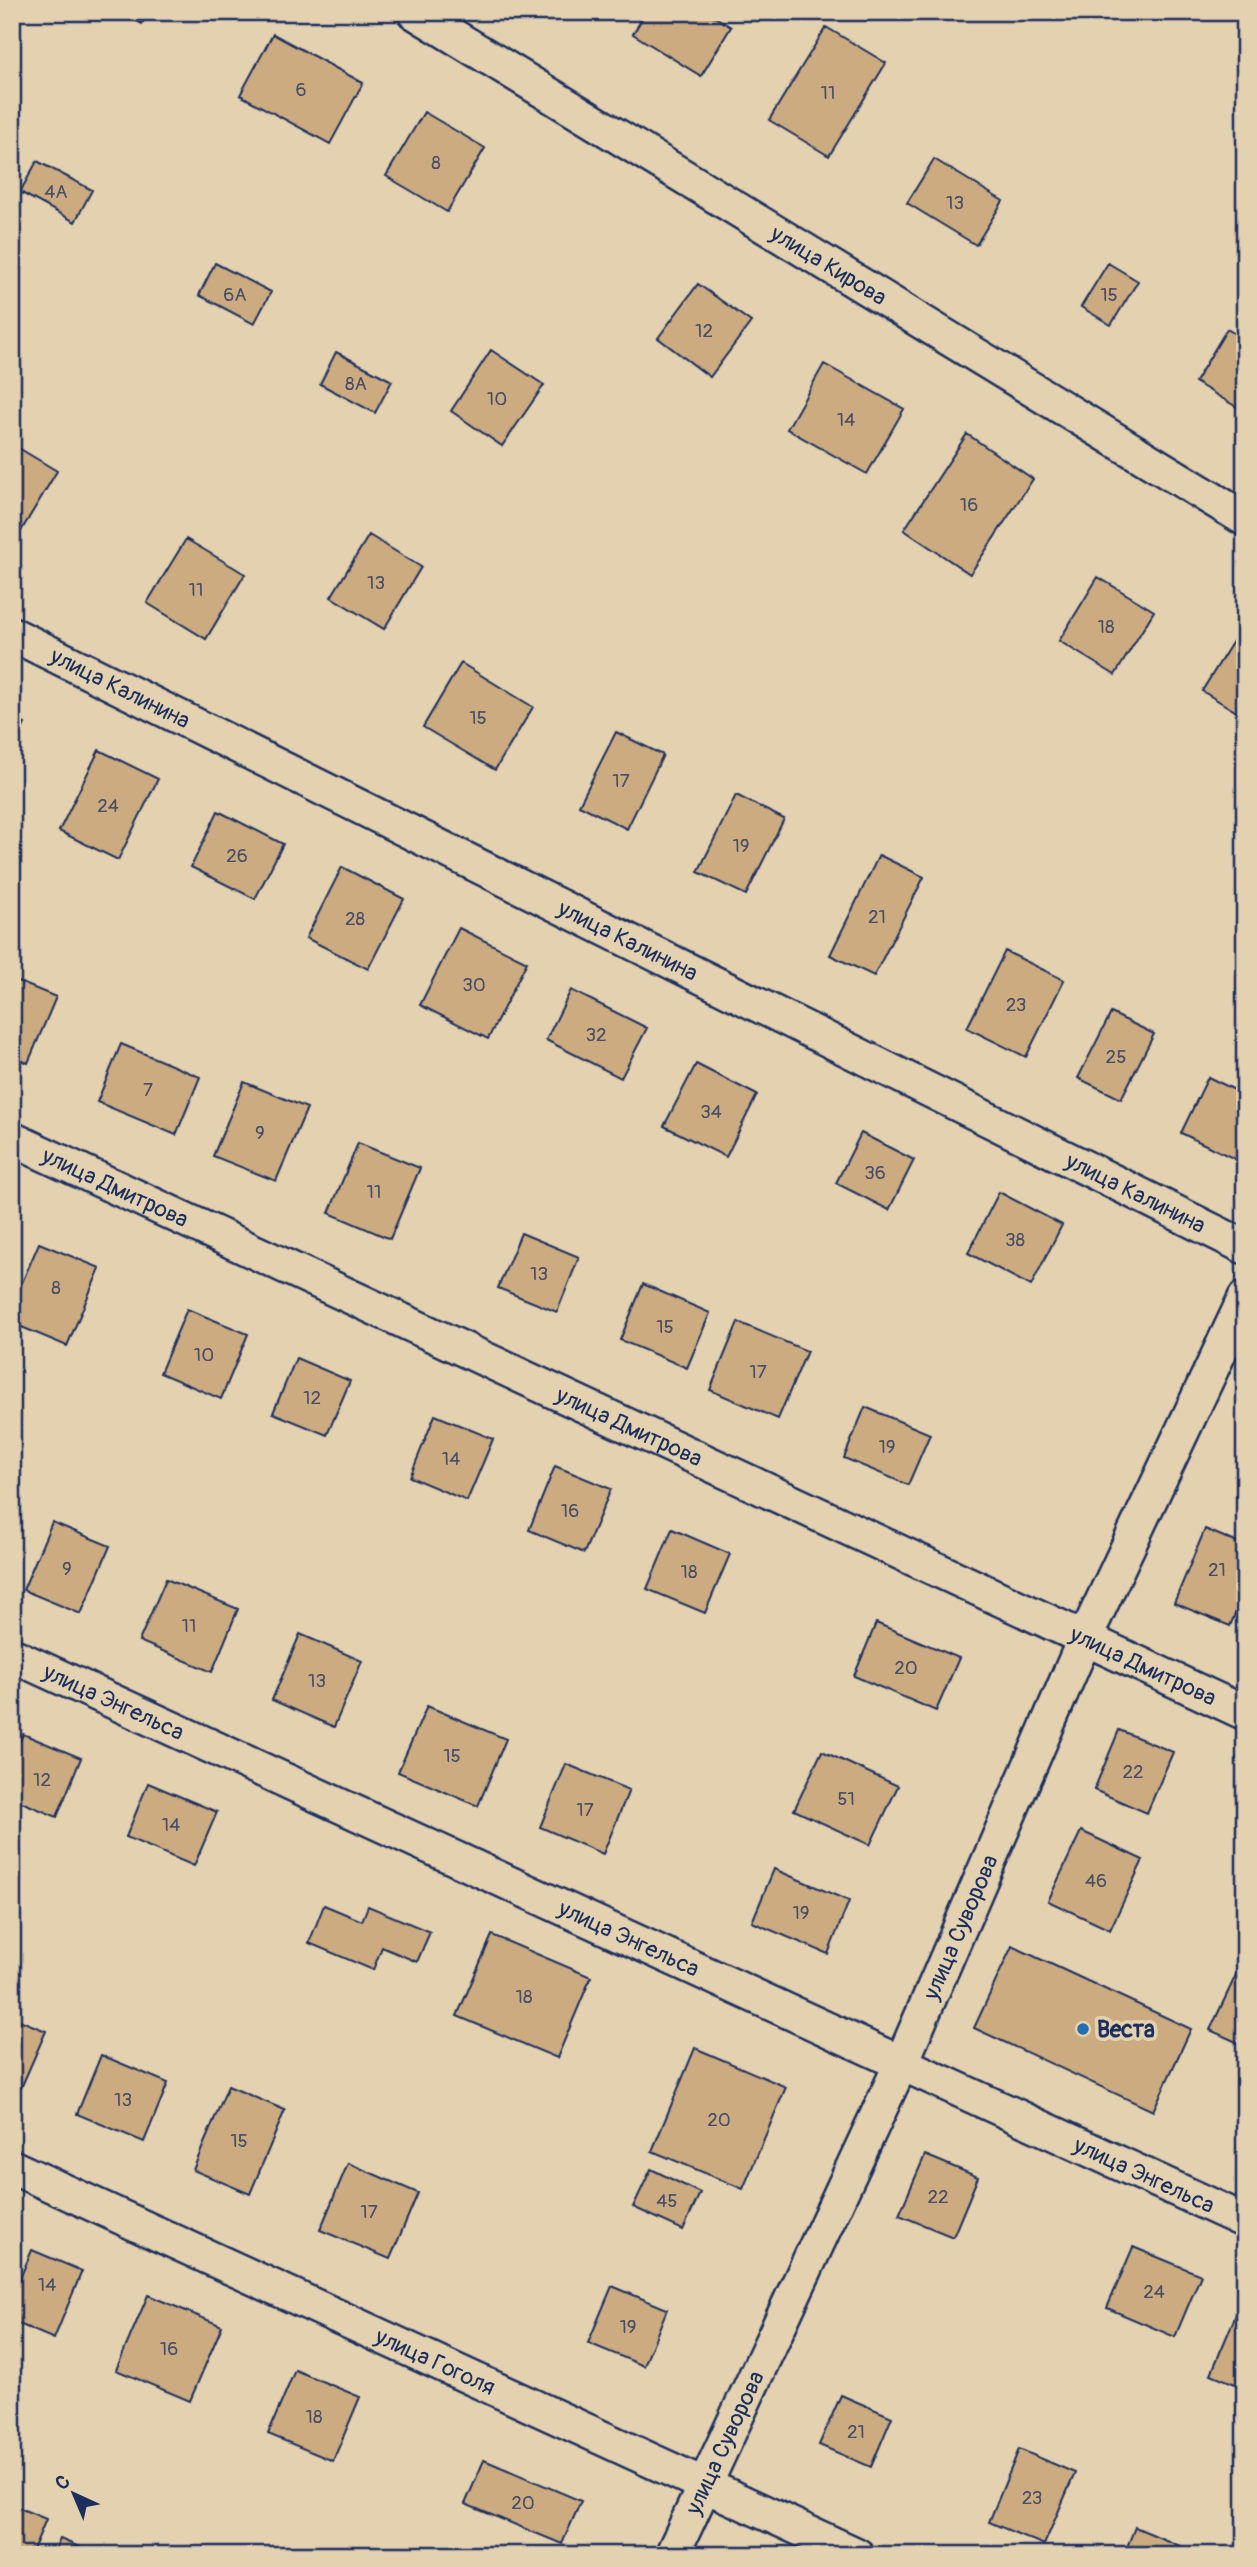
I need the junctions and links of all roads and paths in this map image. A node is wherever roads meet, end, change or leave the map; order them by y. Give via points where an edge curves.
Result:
1 (414, 12) edge
2 (1245, 519) edge
3 (12, 635) edge
4 (12, 1139) edge
5 (1245, 1247) edge
6 (1245, 1298) edge
7 (1085, 1638) junction
8 (12, 1655) edge
9 (1245, 1713) edge
10 (901, 2064) junction
11 (12, 2167) edge
12 (1245, 2221) edge
13 (704, 2485) junction
14 (672, 2555) edge
15 (857, 2555) edge

1 - 2 street, улица Кирова
3 - 5 street, улица Калинина
4 - 7 street, улица Дмитрова
6 - 7 street, улица Суворова
7 - 9 street, улица Дмитрова
7 - 10 street, улица Суворова
8 - 10 street, улица Энгельса
10 - 12 street, улица Энгельса
10 - 13 street, улица Суворова
11 - 13 street, улица Гоголя
13 - 14 street, улица Суворова
13 - 15 street, улица Гоголя

